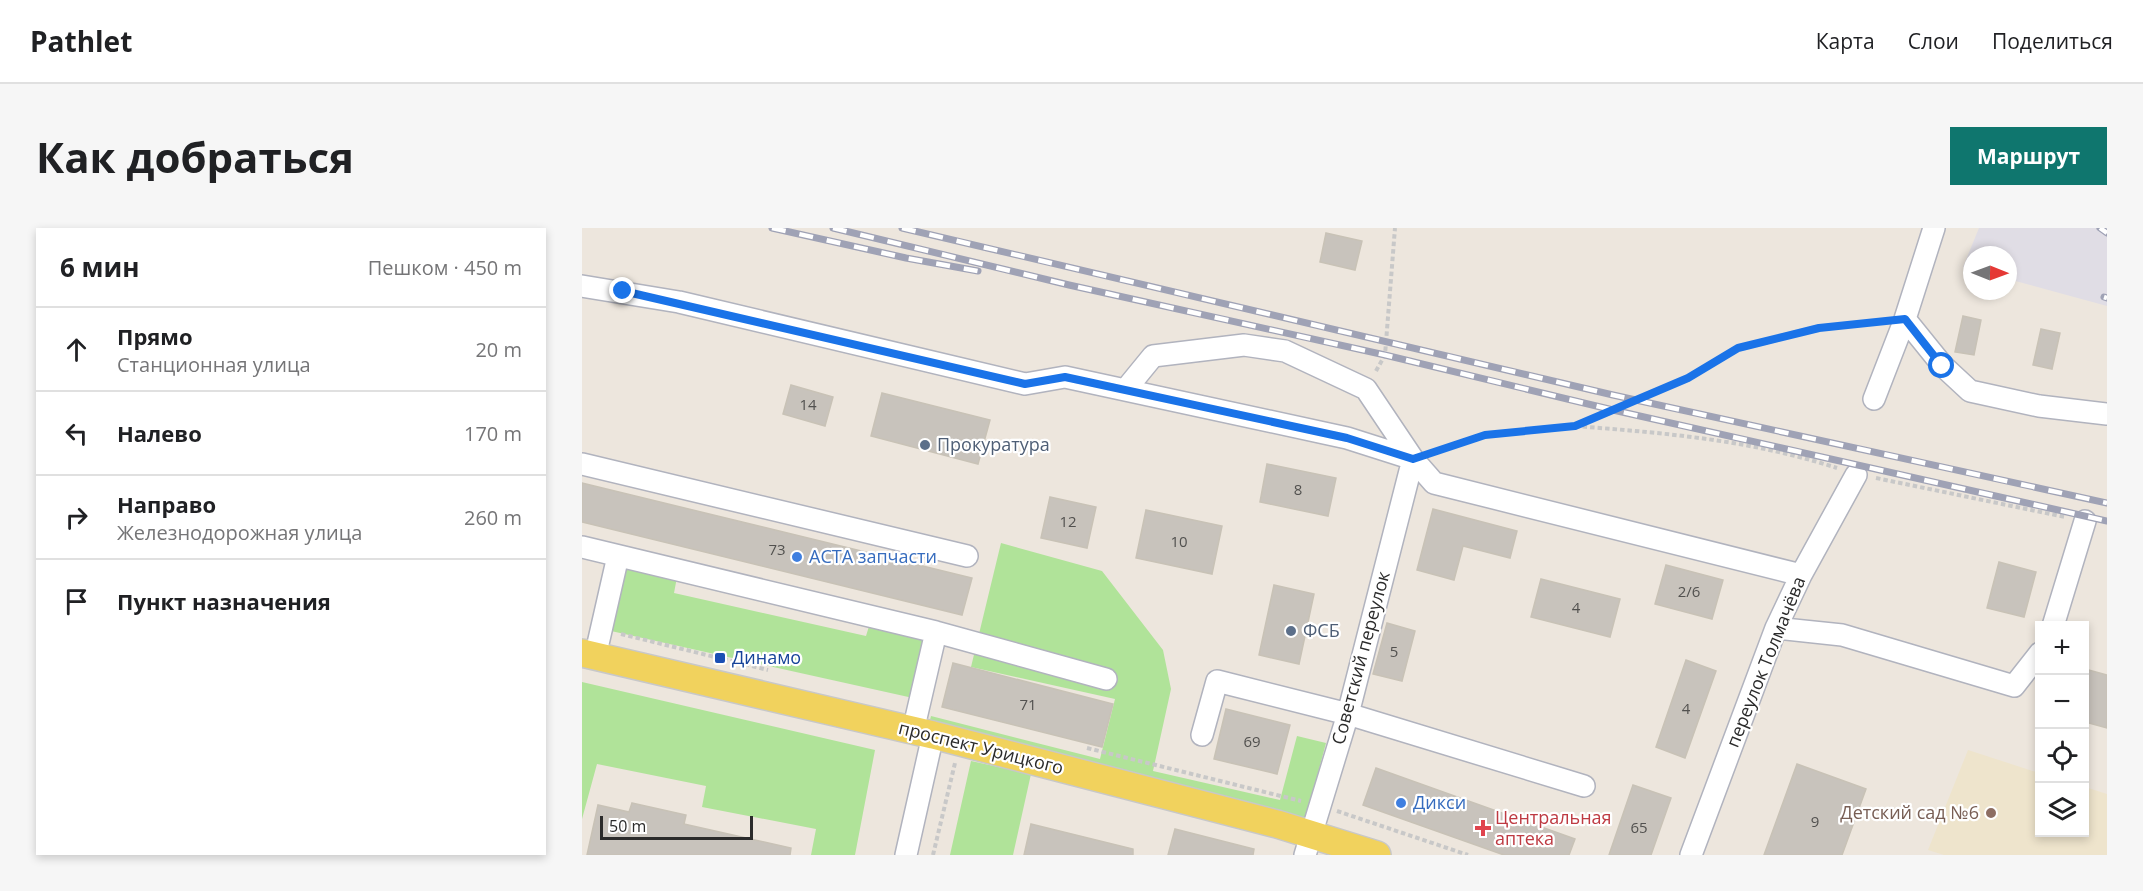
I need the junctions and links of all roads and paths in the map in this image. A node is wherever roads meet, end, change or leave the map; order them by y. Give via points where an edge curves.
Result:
1 (1395, 228) edge
2 (1934, 228) edge
3 (582, 286) edge
4 (1905, 319) junction
5 (1126, 389) junction
6 (1366, 389) junction
7 (1874, 399) dead end
8 (2107, 414) edge
9 (1575, 426) junction
10 (1413, 459) junction
11 (582, 464) edge
12 (1856, 475) joint
13 (1894, 480) dead end
14 (2085, 521) joint
15 (582, 547) edge
16 (968, 555) dead end
17 (618, 556) junction
18 (1801, 575) junction
19 (2055, 621) edge
20 (1776, 628) junction
21 (936, 632) junction
22 (589, 655) edge
23 (2035, 659) edge
24 (1106, 679) dead end
25 (1348, 714) junction
26 (923, 733) junction
27 (1202, 735) dead end
28 (954, 764) dead end
29 (1584, 786) dead end
30 (1320, 806) junction
31 (1308, 844) edge
32 (1695, 854) edge
33 (906, 855) edge
34 (933, 855) edge
35 (1377, 855) edge
36 (1468, 855) edge

1 - 6 path via 1386,355
2 - 4 street
3 - 5 street via 679,302 1025,384 1065,377
4 - 7 street
4 - 8 street via 1942,366 1970,391 2039,406
4 - 9 path via 1819,328 1738,348 1688,378
5 - 6 street via 1153,356 1244,345 1286,351
5 - 10 street via 1347,438
6 - 10 street
9 - 10 path via 1485,435
9 - 12 path via 1692,435 1790,453
10 - 18 street via 1434,483
10 - 25 street, Советский переулок
11 - 16 street
12 - 18 street, переулок Толмачёва
13 - 14 path
14 - 19 street
15 - 17 street
17 - 21 street
17 - 22 street
18 - 20 street, переулок Толмачёва
20 - 23 street via 1842,635 2014,686
20 - 32 street, переулок Толмачёва
21 - 24 street
21 - 26 street
22 - 26 main road, проспект Урицкого
25 - 27 street via 1217,681
25 - 29 street
25 - 30 street, Советский переулок
26 - 31 main road, проспект Урицкого
26 - 33 street
28 - 34 path
30 - 31 street, Советский переулок
30 - 36 path
31 - 35 main road, проспект Урицкого

